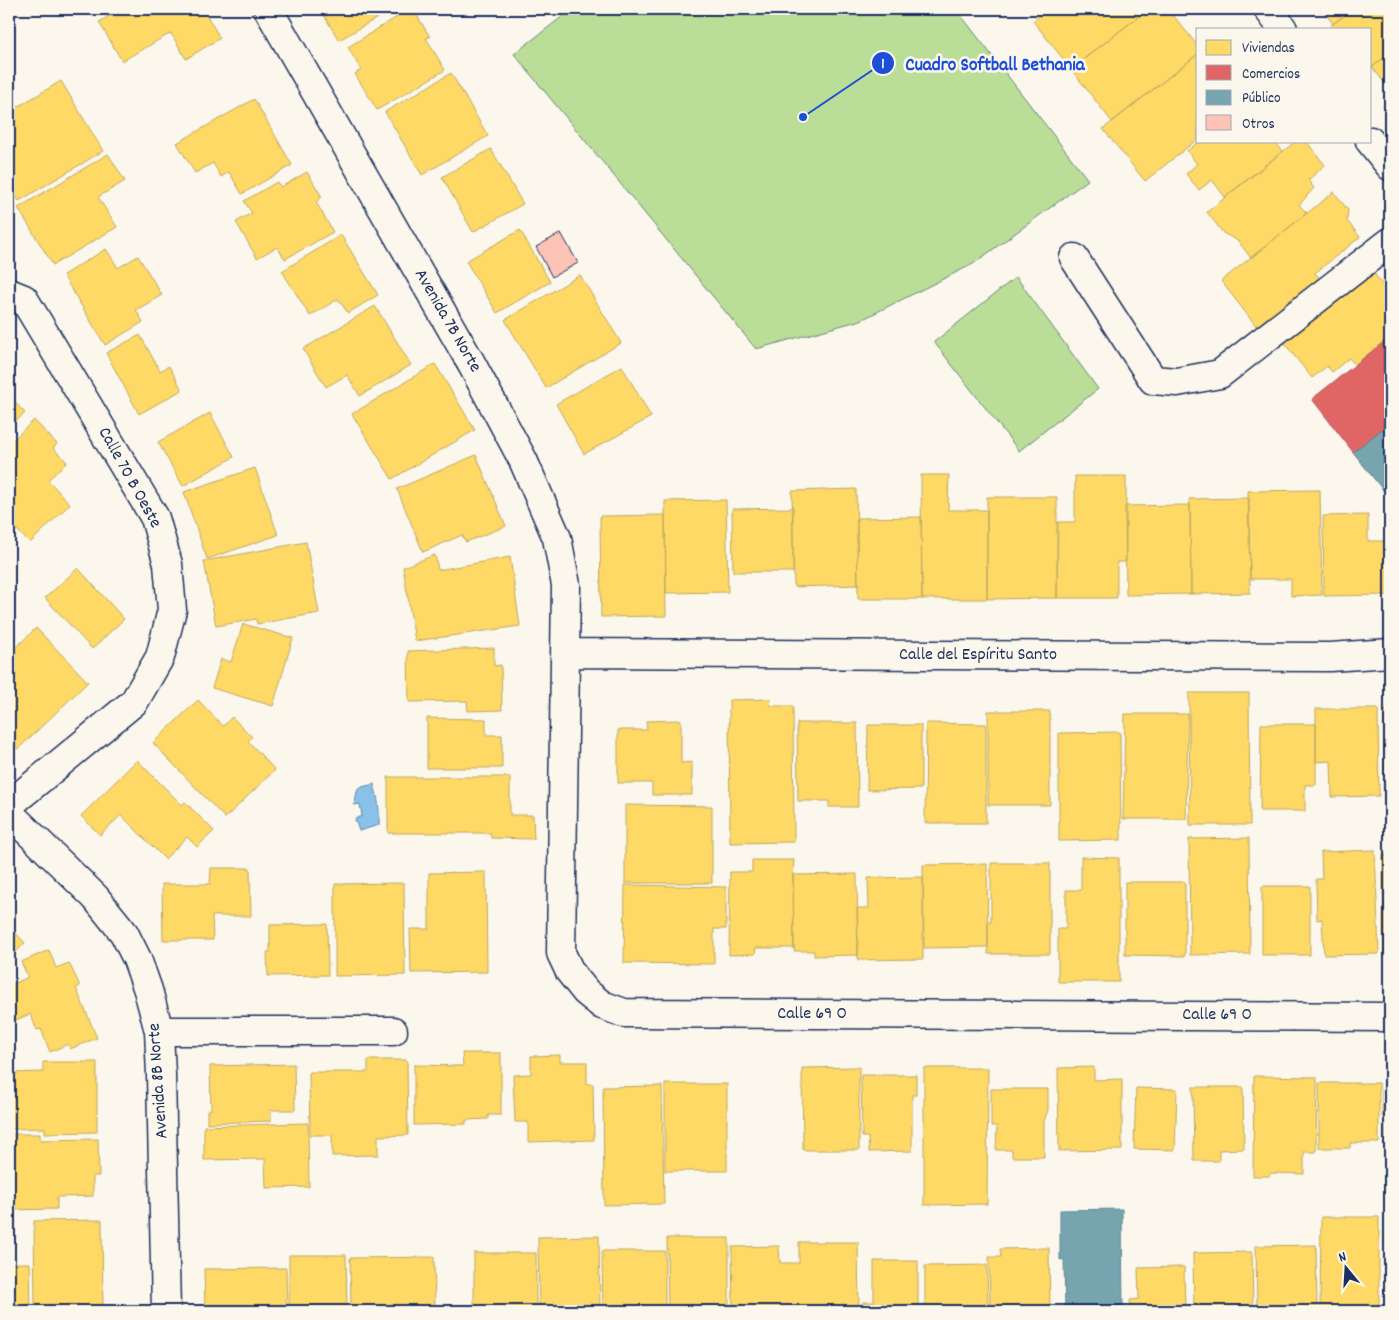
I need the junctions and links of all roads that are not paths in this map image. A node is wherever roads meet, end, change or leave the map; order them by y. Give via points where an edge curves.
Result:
1 (268, 9) edge
2 (1268, 9) edge
3 (1282, 28) edge
4 (1371, 142) edge
5 (1390, 166) edge
6 (1390, 242) edge
7 (1074, 258) dead end
8 (9, 293) edge
9 (565, 653) junction
10 (1390, 653) edge
11 (9, 805) edge
12 (9, 813) edge
13 (1390, 1017) edge
14 (159, 1031) junction
15 (393, 1031) dead end
16 (166, 1311) edge

1 - 9 street, Avenida 7B Norte via 466,352 523,460 557,538 566,585
2 - 3 street
4 - 5 street
6 - 7 street via 1220,374 1177,382 1153,380
8 - 11 street, Calle 70 B Oeste via 24,299 155,518 168,564 172,610 160,657 134,702
9 - 10 street, Calle del Espíritu Santo via 1330,657
9 - 13 street, Calle 69 O via 561,953 570,972 602,1005 624,1014
12 - 14 street, Avenida 8B Norte via 95,898 124,933 138,959
14 - 15 street
14 - 16 street, Avenida 8B Norte

